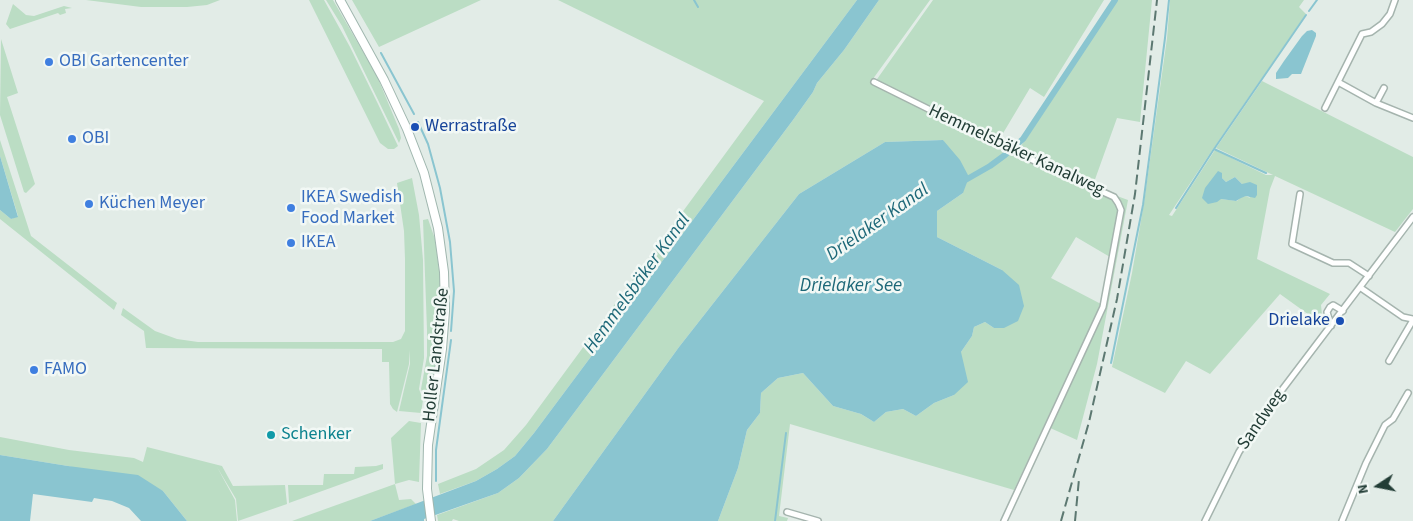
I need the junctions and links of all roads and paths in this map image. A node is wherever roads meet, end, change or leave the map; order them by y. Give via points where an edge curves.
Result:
1 (340, 0) edge
2 (1395, 0) edge
3 (874, 82) dead end
4 (1338, 82) junction
5 (1384, 88) dead end
6 (1376, 103) junction
7 (1325, 108) dead end
8 (1413, 118) edge
9 (1300, 194) dead end
10 (1413, 217) edge
11 (1369, 276) junction
12 (1360, 288) junction
13 (1343, 311) junction
14 (1413, 319) edge
15 (1331, 326) junction
16 (1390, 361) dead end
17 (1408, 393) dead end
18 (787, 512) dead end
19 (430, 520) edge
20 (818, 521) edge
21 (1004, 521) edge
22 (1205, 521) edge
23 (1342, 521) edge

1 - 19 main road, Holler Landstraße via 407,129 424,173 438,228 445,311 428,445
2 - 4 street via 1382,24 1362,34
3 - 21 street, Hemmelsbäker Kanalweg via 1114,198 1121,210 1100,313
4 - 6 street
4 - 7 street
5 - 6 street
6 - 8 street
9 - 11 street via 1292,244 1333,263 1349,263
10 - 11 street, Sandweg
11 - 12 street, Sandweg
12 - 13 street, Sandweg
12 - 14 street via 1404,317
13 - 15 street, Sandweg
13 - 15 street, Sandweg via 1333,305 1330,307 1327,312
14 - 16 street
15 - 22 street, Sandweg via 1247,438
17 - 23 street via 1366,463
18 - 20 street

